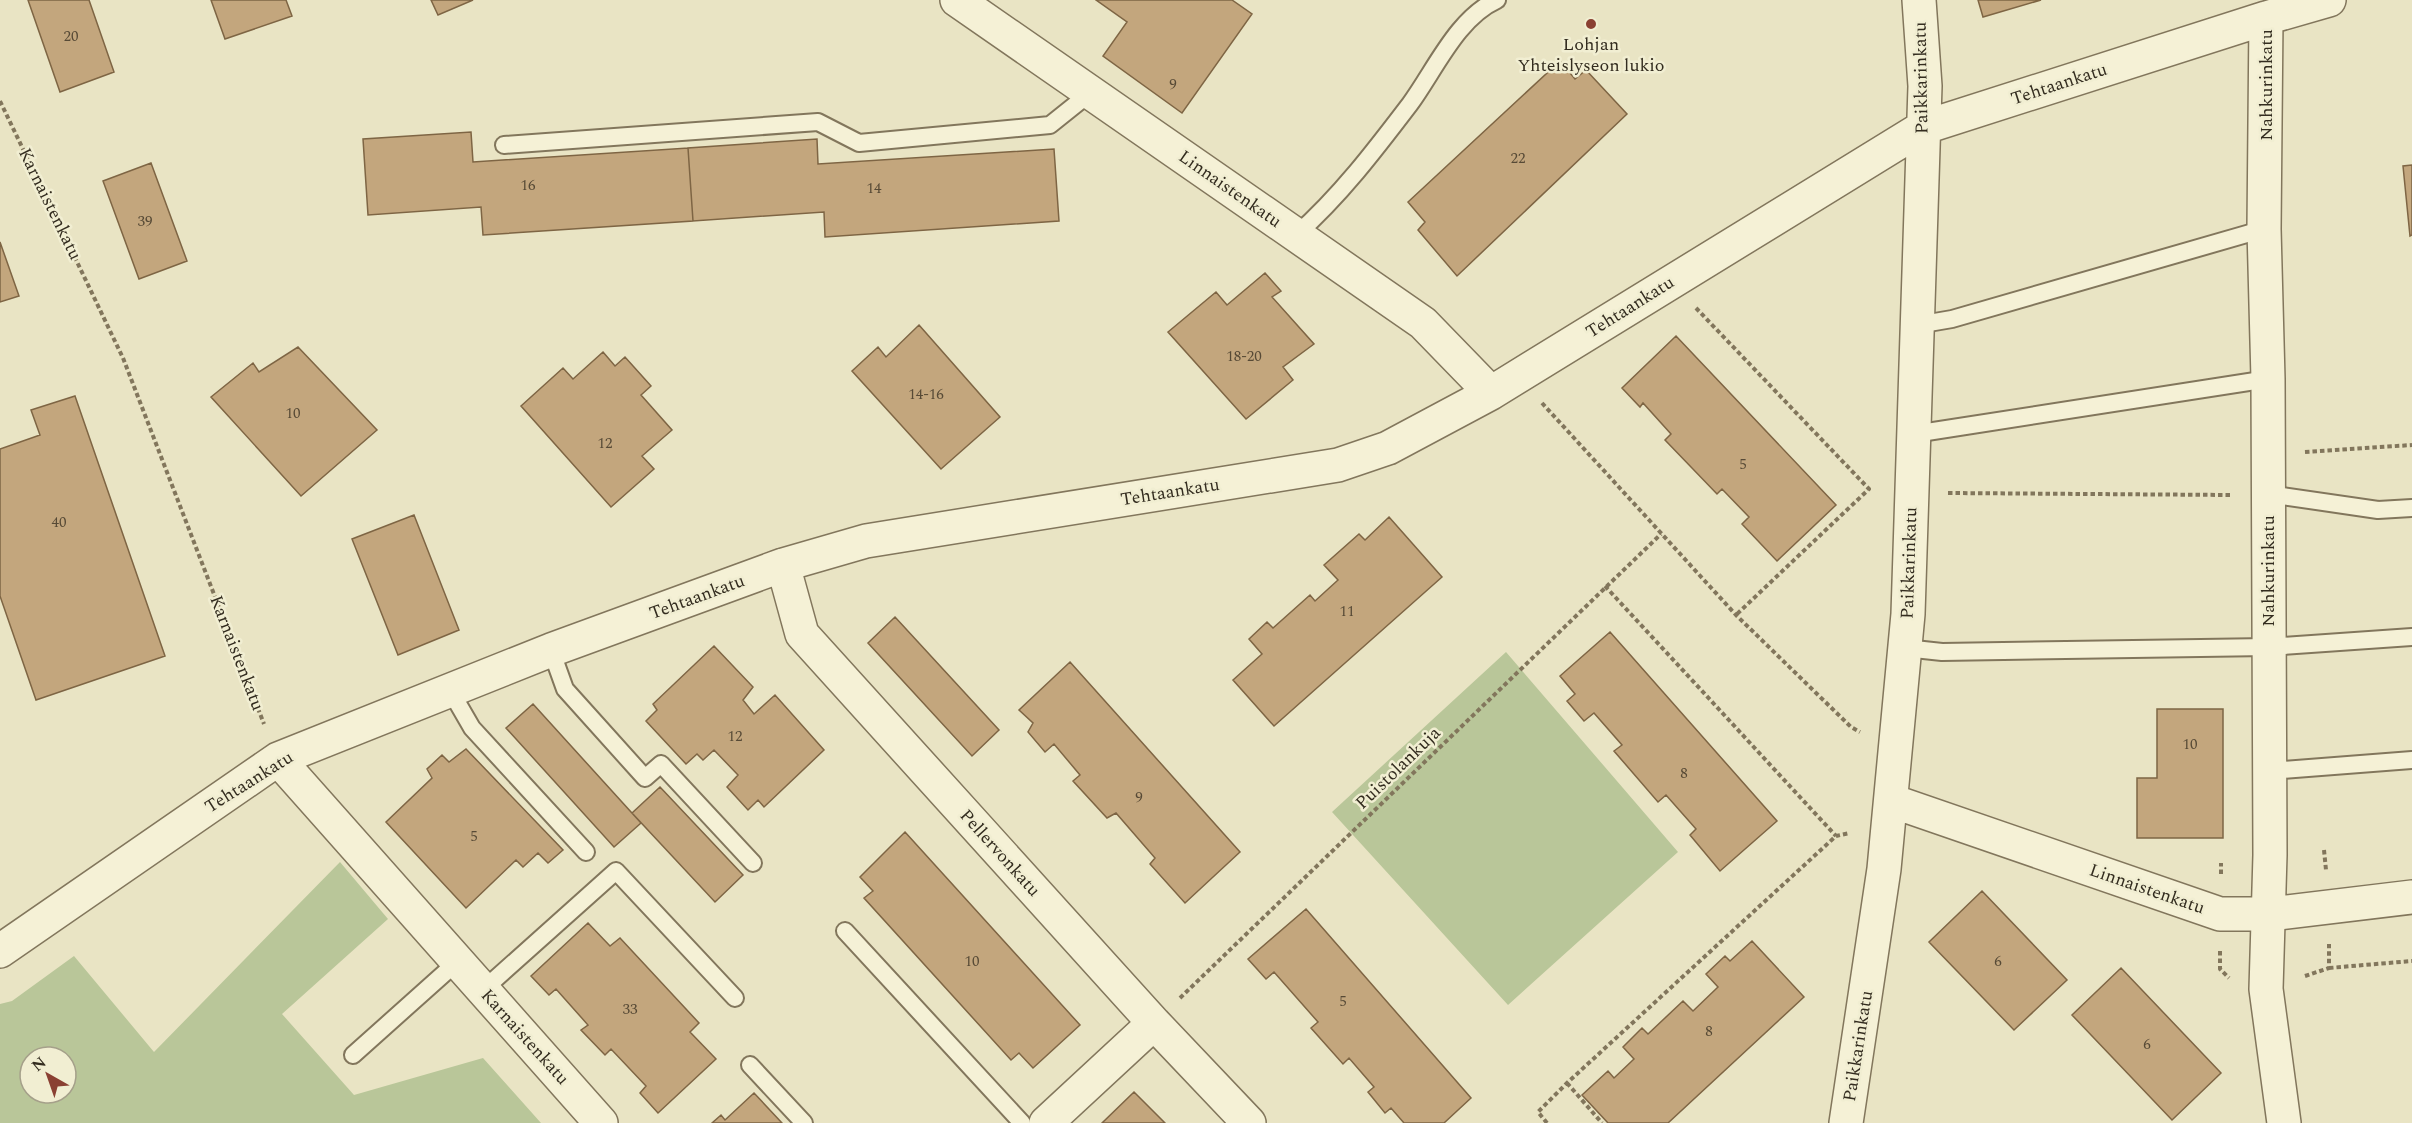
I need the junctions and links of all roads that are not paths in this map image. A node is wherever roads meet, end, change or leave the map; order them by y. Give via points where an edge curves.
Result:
1 (957, 0) edge
2 (1497, 0) edge
3 (1919, 0) edge
4 (2329, 0) edge
5 (2266, 18) junction
6 (1090, 93) junction
7 (1922, 128) junction
8 (504, 145) dead end
9 (2264, 229) junction
10 (1296, 235) junction
11 (1917, 325) junction
12 (2268, 379) junction
13 (1504, 384) junction
14 (1914, 434) junction
15 (2255, 494) junction
16 (2412, 508) edge
17 (783, 566) junction
18 (2412, 637) edge
19 (2268, 647) junction
20 (1905, 648) junction
21 (551, 650) junction
22 (450, 690) junction
23 (278, 759) junction
24 (2412, 760) edge
25 (2269, 771) junction
26 (1892, 801) junction
27 (586, 852) dead end
28 (753, 863) dead end
29 (2412, 897) edge
30 (2270, 914) junction
31 (845, 931) dead end
32 (0, 951) edge
33 (457, 962) junction
34 (483, 990) junction
35 (735, 998) dead end
36 (1154, 1023) junction
37 (353, 1055) dead end
38 (750, 1065) dead end
39 (601, 1123) edge
40 (804, 1123) edge
41 (1022, 1123) edge
42 (1046, 1123) edge
43 (1249, 1123) edge
44 (1846, 1123) edge
45 (2284, 1123) edge

1 - 6 street, Linnaistenkatu
2 - 10 lane via 1450,40 1368,160
3 - 7 street, Paikkarinkatu
4 - 5 street, Tehtaankatu
5 - 7 street, Tehtaankatu
5 - 9 street, Nahkurinkatu
6 - 8 lane via 1050,125 859,143 818,123
6 - 10 street, Linnaistenkatu
7 - 11 street, Paikkarinkatu
7 - 13 street, Tehtaankatu
9 - 11 lane via 1952,319
9 - 12 street, Nahkurinkatu
10 - 13 street, Linnaistenkatu
11 - 14 street, Paikkarinkatu
12 - 14 lane
12 - 15 street, Nahkurinkatu
13 - 17 street, Tehtaankatu via 1388,448 1338,465 866,541
14 - 20 street, Paikkarinkatu
15 - 16 lane via 2378,510
15 - 19 street, Nahkurinkatu
17 - 21 street, Tehtaankatu
17 - 36 street, Pellervonkatu via 802,634
18 - 19 lane
19 - 20 lane via 1942,652
19 - 25 street, Nahkurinkatu
20 - 26 street, Paikkarinkatu
21 - 22 street, Tehtaankatu
21 - 28 lane via 565,689 645,778 661,764
22 - 23 street, Tehtaankatu
22 - 27 lane via 472,728
23 - 32 street, Tehtaankatu
23 - 33 street, Karnaistenkatu
24 - 25 lane
25 - 30 street, Nahkurinkatu
26 - 30 street, Linnaistenkatu via 2220,914
26 - 44 street, Paikkarinkatu
29 - 30 street, Linnaistenkatu
30 - 45 street, Nahkurinkatu via 2266,989
31 - 41 lane
33 - 34 street, Karnaistenkatu
33 - 37 lane
34 - 35 lane via 616,870
34 - 39 street, Karnaistenkatu
36 - 42 street
36 - 43 street, Pellervonkatu
38 - 40 lane

